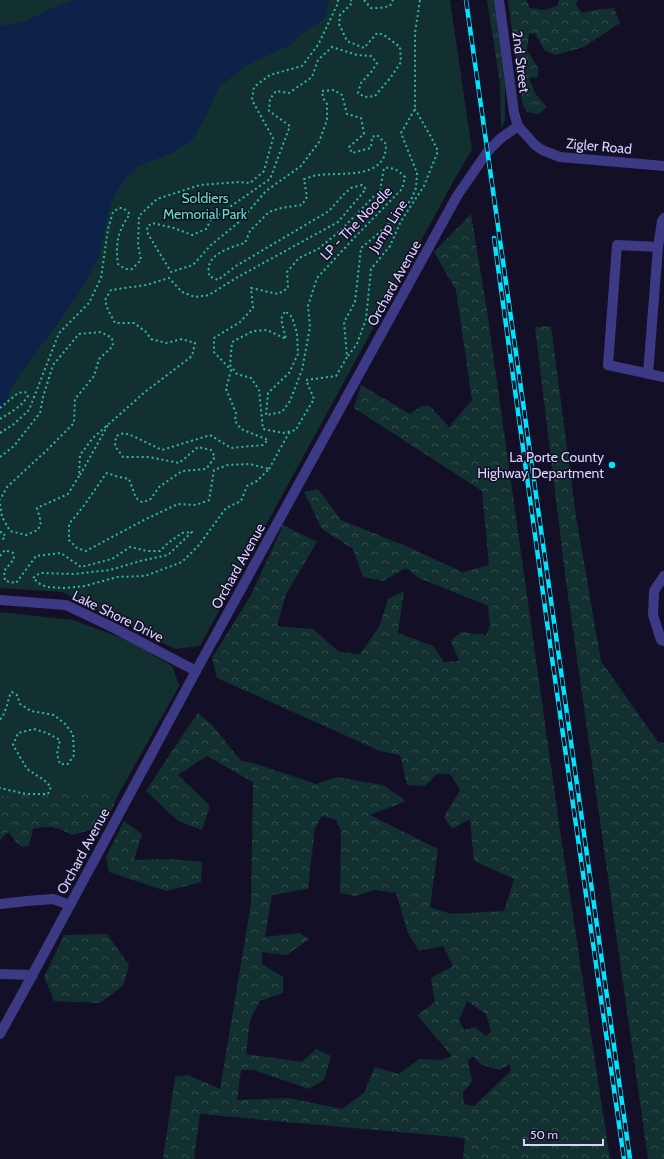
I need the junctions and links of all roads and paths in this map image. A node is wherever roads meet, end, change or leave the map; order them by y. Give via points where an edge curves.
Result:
1 (338, 0) edge
2 (351, 0) edge
3 (364, 0) edge
4 (394, 0) edge
5 (420, 0) edge
6 (499, 0) edge
7 (415, 109) junction
8 (518, 126) junction
9 (664, 166) edge
10 (664, 218) edge
11 (658, 247) junction
12 (347, 357) junction
13 (648, 374) junction
14 (664, 377) edge
15 (0, 408) edge
16 (0, 419) edge
17 (109, 424) junction
18 (290, 431) junction
19 (0, 433) edge
20 (0, 457) edge
21 (269, 469) junction
22 (79, 476) junction
23 (0, 500) edge
24 (0, 504) edge
25 (0, 532) edge
26 (0, 540) edge
27 (0, 556) edge
28 (664, 576) edge
29 (0, 600) edge
30 (664, 641) edge
31 (196, 671) junction
32 (0, 719) edge
33 (0, 788) edge
34 (0, 904) edge
35 (70, 905) junction
36 (0, 974) edge
37 (33, 975) junction
38 (0, 1034) edge

1 - 19 path via 318,45 302,66 270,75 254,87 252,100 273,138 264,171 250,183 200,185 157,199 139,216 138,245 141,260 132,269 125,269 118,264 116,251 119,233 130,214 123,208 113,212 108,228 101,278 89,304 59,333 29,410
2 - 17 path, LP - The Noodle via 352,3 340,15 339,24 347,41 364,48 377,33 400,47 401,62 375,96 365,97 358,93 361,83 376,63 371,56 357,55 332,47 318,60 312,78 289,92 276,91 270,99 269,111 290,126 270,179 211,220 206,229 192,235 152,223 147,227 148,234 170,272 193,265 211,245 239,222 266,191 301,166 319,142 327,120 327,104 322,91 334,90 342,95 347,114 361,118 364,134 348,147 352,153 371,148 372,137 377,135 386,144 386,152 381,163 368,171 318,175 304,179 306,197 302,205 269,212 250,231 245,243 216,254 209,265 209,276 218,280 236,266 329,211 352,188 362,185 366,189 338,222 208,295 195,297 182,292 169,278 146,285 111,290 105,300 115,323 134,323 151,339 166,342 182,339 195,343 192,356
3 - 4 path via 371,8 390,6
5 - 7 path via 414,33
6 - 8 street, 2nd Street via 514,113
7 - 12 path, Jump Line via 438,151 424,186 400,221 390,246 371,269 366,319 356,344
7 - 12 path, LP - The Noodle via 401,133 417,173 416,188 411,200 386,227 361,248 355,302 344,322
8 - 9 street, Zigler Road via 535,145 560,157
8 - 31 street, Orchard Avenue via 488,151 457,196
10 - 11 street
11 - 13 street
11 - 13 street via 617,245 608,365
12 - 18 path via 336,376 306,380 314,399 296,430
13 - 14 street
15 - 16 path via 18,393 25,392 28,396 12,412
17 - 22 path
17 - 22 path, LP - The Noodle via 93,438 80,455
18 - 21 path
18 - 21 path, LP - The Noodle via 283,433 263,429 259,390 251,378 237,374 230,365 232,342 253,331 267,330 286,339 281,319 285,311 292,317 297,333 298,354 289,373 268,393 266,415 282,412 290,401 302,370 310,327 308,306 317,278 402,189 405,178 392,168 384,168 380,190 340,231 318,249 299,258 291,267 287,272 288,288 278,294 251,288 253,308 240,322 214,338 214,352 231,370 226,389 236,413 235,421 241,429 268,440 262,445 232,448 210,435 162,450 134,436 124,433 116,436 114,446 123,457 149,457 179,463 198,447 211,450 215,458 206,469 182,471 159,487 150,500 142,502 136,498 129,479 107,473 69,524 69,540 86,552 178,504 196,505 209,500 214,470 228,465 250,464
20 - 23 path via 14,446 40,414 54,365 79,334 101,332 112,338 113,346 99,359 94,376 75,399 74,422 6,487
21 - 27 path via 257,481 247,486 241,501 226,508 200,545 182,562 145,576 117,577 85,586 64,588 47,587 33,578 40,573 74,574 110,570 168,555 192,532 182,533 160,551 130,547 112,559 81,567 61,553 36,556 16,583 4,581 4,571 14,560 13,553 5,550
22 - 24 path, LP - The Noodle via 68,494 37,508 41,522 38,530 26,535 10,531 2,517
25 - 26 path via 4,533 5,538
28 - 30 street via 654,591 653,615 661,640
29 - 31 street, Lake Shore Drive via 66,605
31 - 35 street, Orchard Avenue
32 - 33 path via 12,692 17,695 20,704 31,710 54,715 65,724 73,734 74,755 68,764 60,764 57,754 60,740 34,729 18,733 13,745 19,756 27,769 51,787 48,794 26,794
34 - 35 street via 53,899
35 - 37 street, Orchard Avenue
36 - 37 street
37 - 38 street, Orchard Avenue

